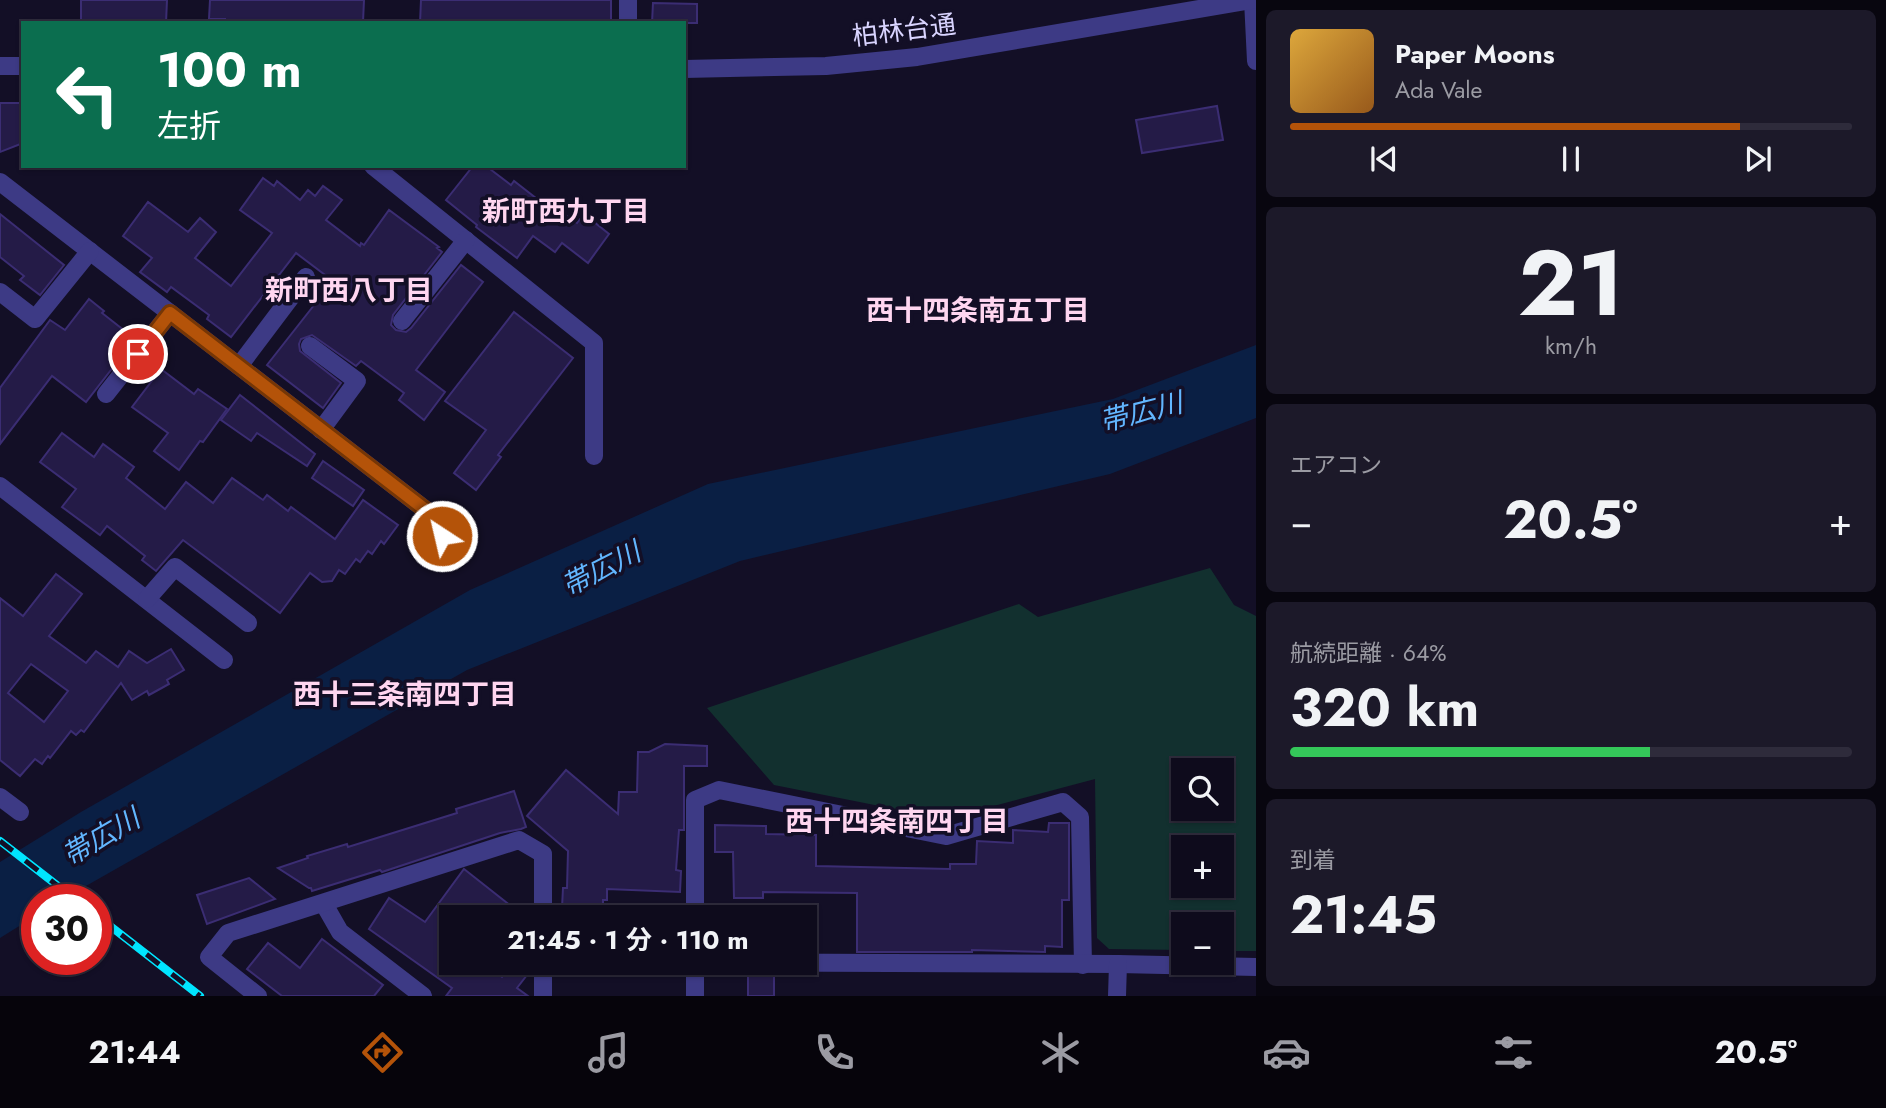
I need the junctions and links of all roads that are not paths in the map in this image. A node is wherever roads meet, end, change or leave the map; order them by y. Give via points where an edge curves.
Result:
1 (628, 0) edge
2 (1253, 0) edge
3 (628, 21) edge
4 (1256, 61) edge
5 (0, 66) edge
6 (21, 66) edge
7 (686, 68) edge
8 (376, 168) edge
9 (0, 182) edge
10 (466, 240) junction
11 (90, 251) junction
12 (306, 277) dead end
13 (0, 292) edge
14 (170, 313) junction
15 (402, 321) dead end
16 (310, 346) dead end
17 (239, 366) junction
18 (106, 394) dead end
19 (321, 430) junction
20 (594, 456) dead end
21 (0, 486) edge
22 (442, 536) dead end
23 (147, 599) junction
24 (248, 623) dead end
25 (224, 660) dead end
26 (0, 797) edge
27 (20, 812) dead end
28 (324, 904) junction
29 (543, 905) edge
30 (695, 905) edge
31 (817, 964) edge
32 (1118, 964) junction
33 (1083, 965) junction
34 (1256, 967) edge
35 (543, 975) edge
36 (695, 975) edge
37 (258, 996) edge
38 (424, 996) edge
39 (543, 996) edge
40 (695, 996) edge
41 (1117, 996) edge

1 - 3 street
2 - 4 street
2 - 7 street, 柏林台通 via 917,57 825,66
5 - 6 street
8 - 10 street
9 - 11 street
10 - 15 street
10 - 20 street via 594,343
11 - 13 street via 35,319
11 - 14 street
12 - 17 street
14 - 17 street
14 - 18 street
16 - 19 street via 357,381
17 - 19 street
19 - 22 street via 427,511
21 - 23 street
23 - 24 street via 175,567
23 - 25 street
26 - 27 street
28 - 29 street via 519,840 542,854
28 - 37 street via 228,933 209,957
28 - 38 street via 340,932
30 - 33 street via 695,800 719,790 946,836 1063,802 1080,817
31 - 33 street
32 - 33 street
32 - 34 street
32 - 41 street
35 - 39 street
36 - 40 street

